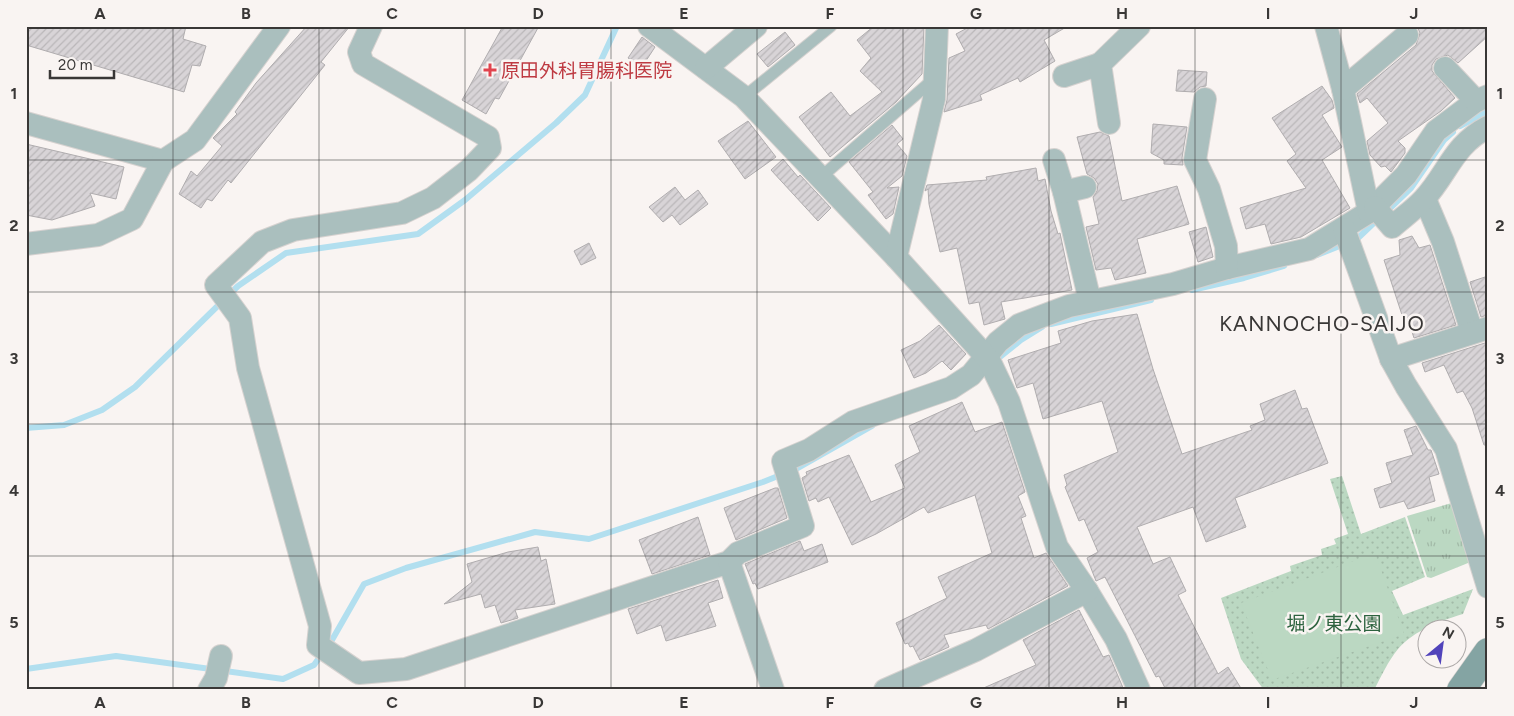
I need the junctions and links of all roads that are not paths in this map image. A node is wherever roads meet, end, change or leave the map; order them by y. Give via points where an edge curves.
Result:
1 (279, 26) edge
2 (372, 26) edge
3 (649, 26) edge
4 (756, 26) edge
5 (831, 26) edge
6 (937, 26) edge
7 (1139, 26) edge
8 (1326, 26) edge
9 (1407, 35) dead end
10 (1100, 64) junction
11 (706, 68) junction
12 (1445, 68) dead end
13 (1064, 76) dead end
14 (936, 77) junction
15 (1343, 88) junction
16 (744, 97) junction
17 (1205, 99) dead end
18 (1482, 99) edge
19 (26, 123) edge
20 (1109, 123) dead end
21 (1488, 127) edge
22 (1054, 160) dead end
23 (163, 161) junction
24 (821, 177) junction
25 (1424, 199) junction
26 (1372, 210) junction
27 (1344, 230) junction
28 (26, 244) edge
29 (896, 257) junction
30 (1227, 268) junction
31 (1090, 301) junction
32 (1480, 330) edge
33 (986, 356) junction
34 (1391, 359) junction
35 (729, 562) junction
36 (1488, 587) edge
37 (1087, 591) junction
38 (1488, 652) edge
39 (221, 656) dead end
40 (355, 681) edge
41 (212, 684) edge
42 (773, 690) edge
43 (886, 690) edge
44 (1140, 690) edge
45 (1461, 690) edge

1 - 23 street via 194,140
2 - 40 street via 359,52 363,64 488,137 490,148 469,170 433,198 402,213 292,230 262,242 216,285 240,318 248,368 320,626 318,645 339,659
3 - 11 street
4 - 11 street
5 - 16 lane
6 - 14 street
7 - 10 street
8 - 15 street
9 - 15 street
10 - 13 street
10 - 20 street
11 - 16 street
12 - 18 street
14 - 24 lane
14 - 29 street via 919,169
15 - 26 street
16 - 24 street
17 - 30 street via 1195,160 1209,189 1226,246
18 - 26 street via 1436,131 1406,175
19 - 23 street
21 - 25 street via 1462,146
22 - 31 street via 1074,189
23 - 28 street via 132,219 98,235
24 - 29 street
25 - 26 street via 1392,227
25 - 32 street
26 - 27 street
27 - 30 street via 1309,248
27 - 34 street
29 - 33 street
30 - 31 street via 1173,284
31 - 33 street via 1019,325
32 - 34 street
33 - 35 street via 971,375 951,388 853,422 809,450 783,461 803,526 738,553
33 - 37 street via 1009,402 1057,548
34 - 36 street via 1446,449
35 - 40 street via 406,669
35 - 42 street
37 - 43 street via 976,650
37 - 44 street via 1116,639
38 - 45 main road
39 - 41 street

